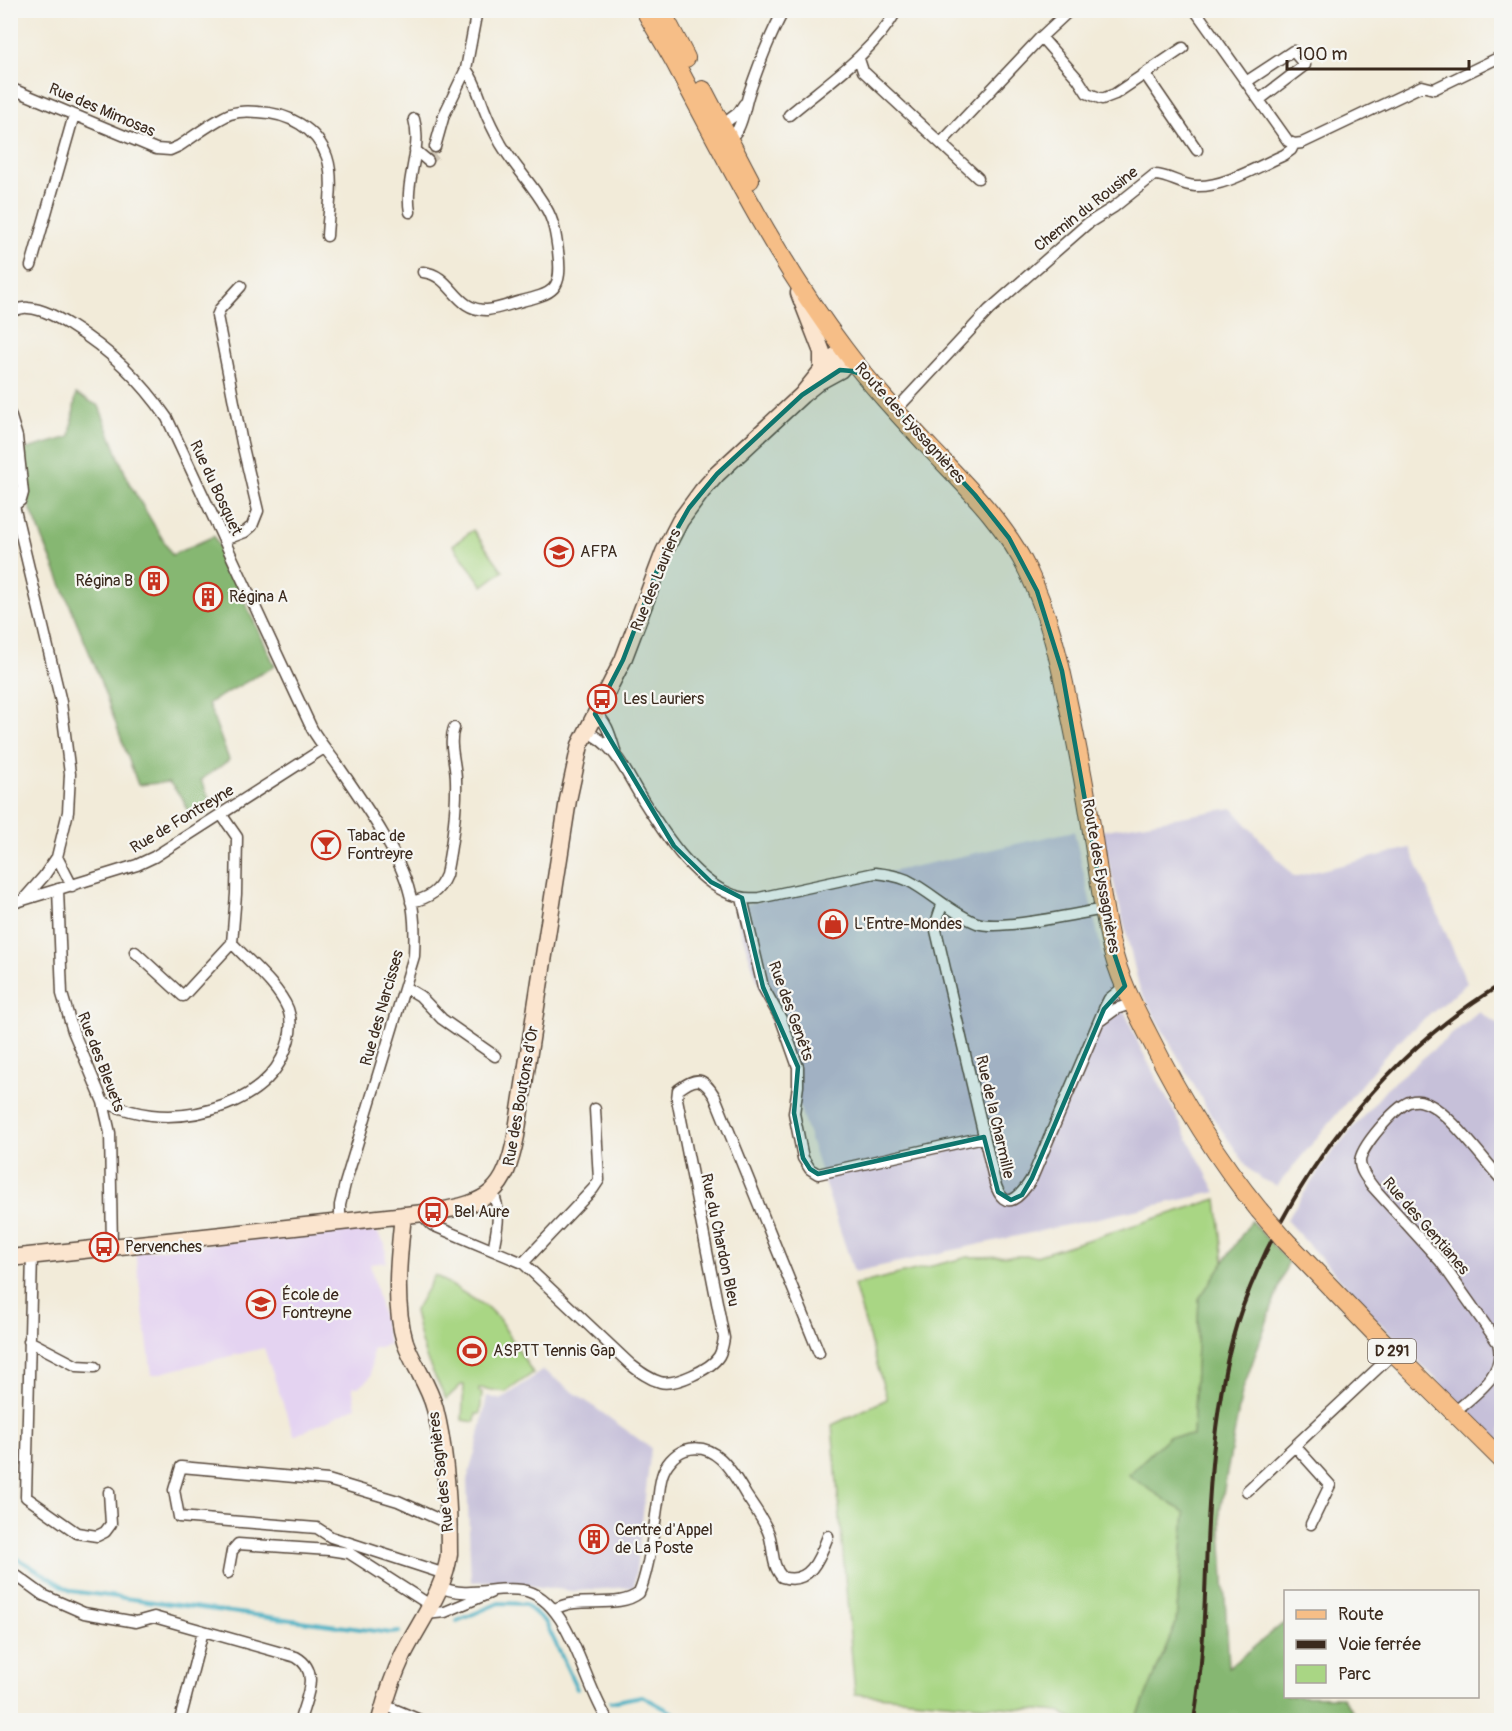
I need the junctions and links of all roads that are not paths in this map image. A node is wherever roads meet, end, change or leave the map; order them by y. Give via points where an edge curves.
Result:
1 (477, 10) edge
2 (645, 10) edge
3 (661, 10) edge
4 (784, 10) edge
5 (897, 10) edge
6 (1070, 10) edge
7 (1195, 10) edge
8 (1041, 37) junction
9 (1183, 48) dead end
10 (1502, 56) edge
11 (859, 59) junction
12 (677, 66) junction
13 (466, 69) junction
14 (1145, 74) junction
15 (1246, 82) junction
16 (10, 88) edge
17 (748, 96) junction
18 (1259, 100) junction
19 (74, 115) junction
20 (789, 115) dead end
21 (414, 119) dead end
22 (724, 133) junction
23 (941, 143) junction
24 (1294, 144) junction
25 (435, 147) tunnel mouth
26 (415, 150) junction
27 (1197, 150) dead end
28 (726, 160) junction
29 (428, 161) dead end
30 (978, 178) dead end
31 (410, 212) dead end
32 (327, 236) dead end
33 (32, 266) dead end
34 (789, 271) junction
35 (423, 272) dead end
36 (241, 286) dead end
37 (816, 310) junction
38 (10, 312) edge
39 (844, 362) junction
40 (822, 369) junction
41 (802, 395) junction
42 (895, 411) junction
43 (10, 414) edge
44 (10, 489) edge
45 (15, 505) junction
46 (224, 540) junction
47 (594, 714) junction
48 (454, 728) dead end
49 (585, 731) junction
50 (325, 750) junction
51 (616, 754) junction
52 (221, 814) junction
53 (57, 857) junction
54 (72, 886) junction
55 (58, 889) junction
56 (742, 898) junction
57 (23, 900) junction
58 (411, 902) junction
59 (10, 904) edge
60 (942, 905) junction
61 (1105, 909) junction
62 (232, 943) junction
63 (135, 952) dead end
64 (1125, 986) junction
65 (405, 987) junction
66 (1133, 1003) junction
67 (1101, 1020) junction
68 (495, 1056) dead end
69 (103, 1102) junction
70 (595, 1109) dead end
71 (984, 1137) junction
72 (1502, 1180) edge
73 (492, 1191) junction
74 (411, 1214) junction
75 (340, 1221) junction
76 (111, 1246) junction
77 (493, 1250) junction
78 (32, 1255) junction
79 (10, 1258) edge
80 (523, 1263) junction
81 (29, 1341) junction
82 (819, 1353) dead end
83 (1394, 1353) junction
84 (95, 1367) dead end
85 (1454, 1413) junction
86 (1295, 1446) junction
87 (1502, 1460) edge
88 (1247, 1491) dead end
89 (109, 1492) dead end
90 (449, 1524) junction
91 (1311, 1524) dead end
92 (828, 1536) dead end
93 (10, 1571) edge
94 (228, 1573) dead end
95 (442, 1580) junction
96 (494, 1591) junction
97 (428, 1609) junction
98 (555, 1609) junction
99 (202, 1631) junction
100 (382, 1713) edge
101 (180, 1720) edge
102 (300, 1720) edge
103 (420, 1720) edge
104 (608, 1720) edge

1 - 13 street
2 - 12 main road, Route des Eyssagnières
3 - 22 main road, Route des Eyssagnières
4 - 17 street
5 - 11 street
6 - 8 street
7 - 15 street
8 - 14 street via 1087,93 1102,99
8 - 23 street
9 - 14 street
10 - 24 street, Chemin du Rousine via 1434,89 1422,86
11 - 20 street
11 - 23 street via 863,71
12 - 22 street
12 - 28 main road, Route des Eyssagnières
13 - 25 street via 444,115
13 - 35 street via 502,144 553,221 561,273 557,285 543,296 488,310 472,309 444,281
14 - 27 street
15 - 18 street
15 - 18 street via 1293,51 1305,65
16 - 19 street, Rue des Mimosas
17 - 22 street
17 - 22 street via 742,120
18 - 24 street
19 - 32 street, Rue des Mimosas via 156,150 179,146 232,113 267,112 290,118 305,126 327,157 331,177
19 - 33 street
21 - 26 street
22 - 28 street
22 - 37 main road, Route des Eyssagnières
23 - 30 street
24 - 42 street, Chemin du Rousine via 1284,155 1207,186 1185,185 1160,175 1145,181 1087,225 989,310
26 - 29 street
26 - 31 street via 408,198
28 - 34 main road, Route des Eyssagnières
34 - 37 main road, Route des Eyssagnières
34 - 40 main road via 818,339
36 - 46 street via 217,316 258,511 245,532
37 - 39 main road, Route des Eyssagnières
38 - 46 street, Rue du Bosquet via 26,307 63,321 115,357 140,382 167,418
39 - 40 main road via 837,356
39 - 41 main road
39 - 42 main road, Route des Eyssagnières via 864,375
40 - 41 main road
41 - 47 main road, Rue des Lauriers via 717,474 685,514 664,552 623,660
42 - 61 main road, Route des Eyssagnières via 992,515 1026,566 1037,591 1062,671
43 - 45 street via 23,493
44 - 45 street
45 - 53 street via 61,702 66,743 68,812
46 - 50 street, Rue du Bosquet
47 - 49 main road, Rue des Lauriers
47 - 51 street via 607,728
48 - 58 street via 451,736 456,801 446,875 434,893
49 - 51 street
49 - 73 main road, Rue des Boutons d'Or via 568,800 516,1136 508,1171
50 - 52 street, Rue de Fontreyne
50 - 58 street, Rue des Narcisses via 394,855
51 - 56 street via 660,827 680,852 711,882
52 - 54 street, Rue de Fontreyne via 137,865
52 - 62 street via 237,837
53 - 54 street
53 - 57 street
54 - 55 street, Rue de Fontreyne
55 - 57 street, Rue de Fontreyne
55 - 69 street, Rue des Bleuets via 62,994
56 - 60 street via 759,898 875,873 907,881
56 - 71 street, Rue des Genêts via 763,987 781,1019 798,1067 794,1113 803,1158 810,1169 818,1174
57 - 59 street, Rue de Fontreyne
58 - 65 street, Rue des Narcisses via 414,956
60 - 61 street via 978,923 992,925
60 - 71 street, Rue de la Charmille via 935,926
61 - 64 main road, Route des Eyssagnières via 1110,941
62 - 63 street via 180,1001
62 - 69 street via 274,988 288,1010 288,1045 268,1078 238,1100 180,1115 153,1115
64 - 66 main road, Route des Eyssagnières
64 - 67 street, Rue de la Charmille via 1109,999
65 - 68 street
65 - 75 street, Rue des Narcisses via 345,1184
66 - 67 street
66 - 83 main road, Route des Eyssagnières / D 291, bridge via 1220,1160 1285,1240
67 - 71 street, Rue de la Charmille via 1032,1178 1017,1198 1011,1200 998,1192
69 - 76 street, Rue des Bleuets via 110,1133
70 - 80 street via 599,1180
72 - 85 street, Rue des Gentianes via 1450,1121 1423,1102 1412,1101 1399,1108 1370,1142 1360,1163 1373,1187 1441,1262 1498,1342 1501,1361 1496,1373
73 - 74 main road, Rue des Boutons d'Or via 462,1206
73 - 77 street via 499,1216
74 - 75 main road, Rue des Boutons d'Or
74 - 77 street, Rue du Chardon Bleu
74 - 90 main road, Rue des Sagnières via 399,1300 402,1328 434,1408
75 - 76 main road, Rue des Boutons d'Or
76 - 78 main road, Rue des Boutons d'Or
77 - 80 street, Rue du Chardon Bleu
78 - 79 main road, Rue des Boutons d'Or
78 - 81 street
80 - 82 street, Rue du Chardon Bleu via 631,1365 650,1378 661,1383 674,1382 713,1364 722,1348 722,1323 677,1099 678,1090 687,1083 702,1081 715,1097
81 - 84 street via 77,1366
81 - 89 street via 26,1497 77,1533 97,1536 111,1524
83 - 85 main road, Route des Eyssagnières / D 291
83 - 86 street
85 - 87 main road, Route des Eyssagnières / D 291
86 - 88 street
86 - 91 street via 1330,1485
90 - 95 main road, Rue des Sagnières via 449,1554
90 - 95 street via 398,1501 317,1478 181,1467 174,1490 179,1517 317,1528
92 - 98 street via 812,1571 796,1579 782,1577 774,1564 765,1524 731,1470 714,1454 692,1448 673,1457 662,1476 639,1593 629,1599 581,1602
93 - 99 street via 43,1595 84,1613 136,1622 154,1617
94 - 97 street via 232,1551 238,1544 349,1553
95 - 96 street via 466,1593
95 - 97 main road, Rue des Sagnières
96 - 97 street via 452,1610 436,1614
96 - 98 street via 521,1590 543,1598
97 - 100 main road, Rue des Sagnières via 403,1656
98 - 104 street
99 - 101 street
99 - 102 street via 305,1662 311,1675
100 - 103 street

